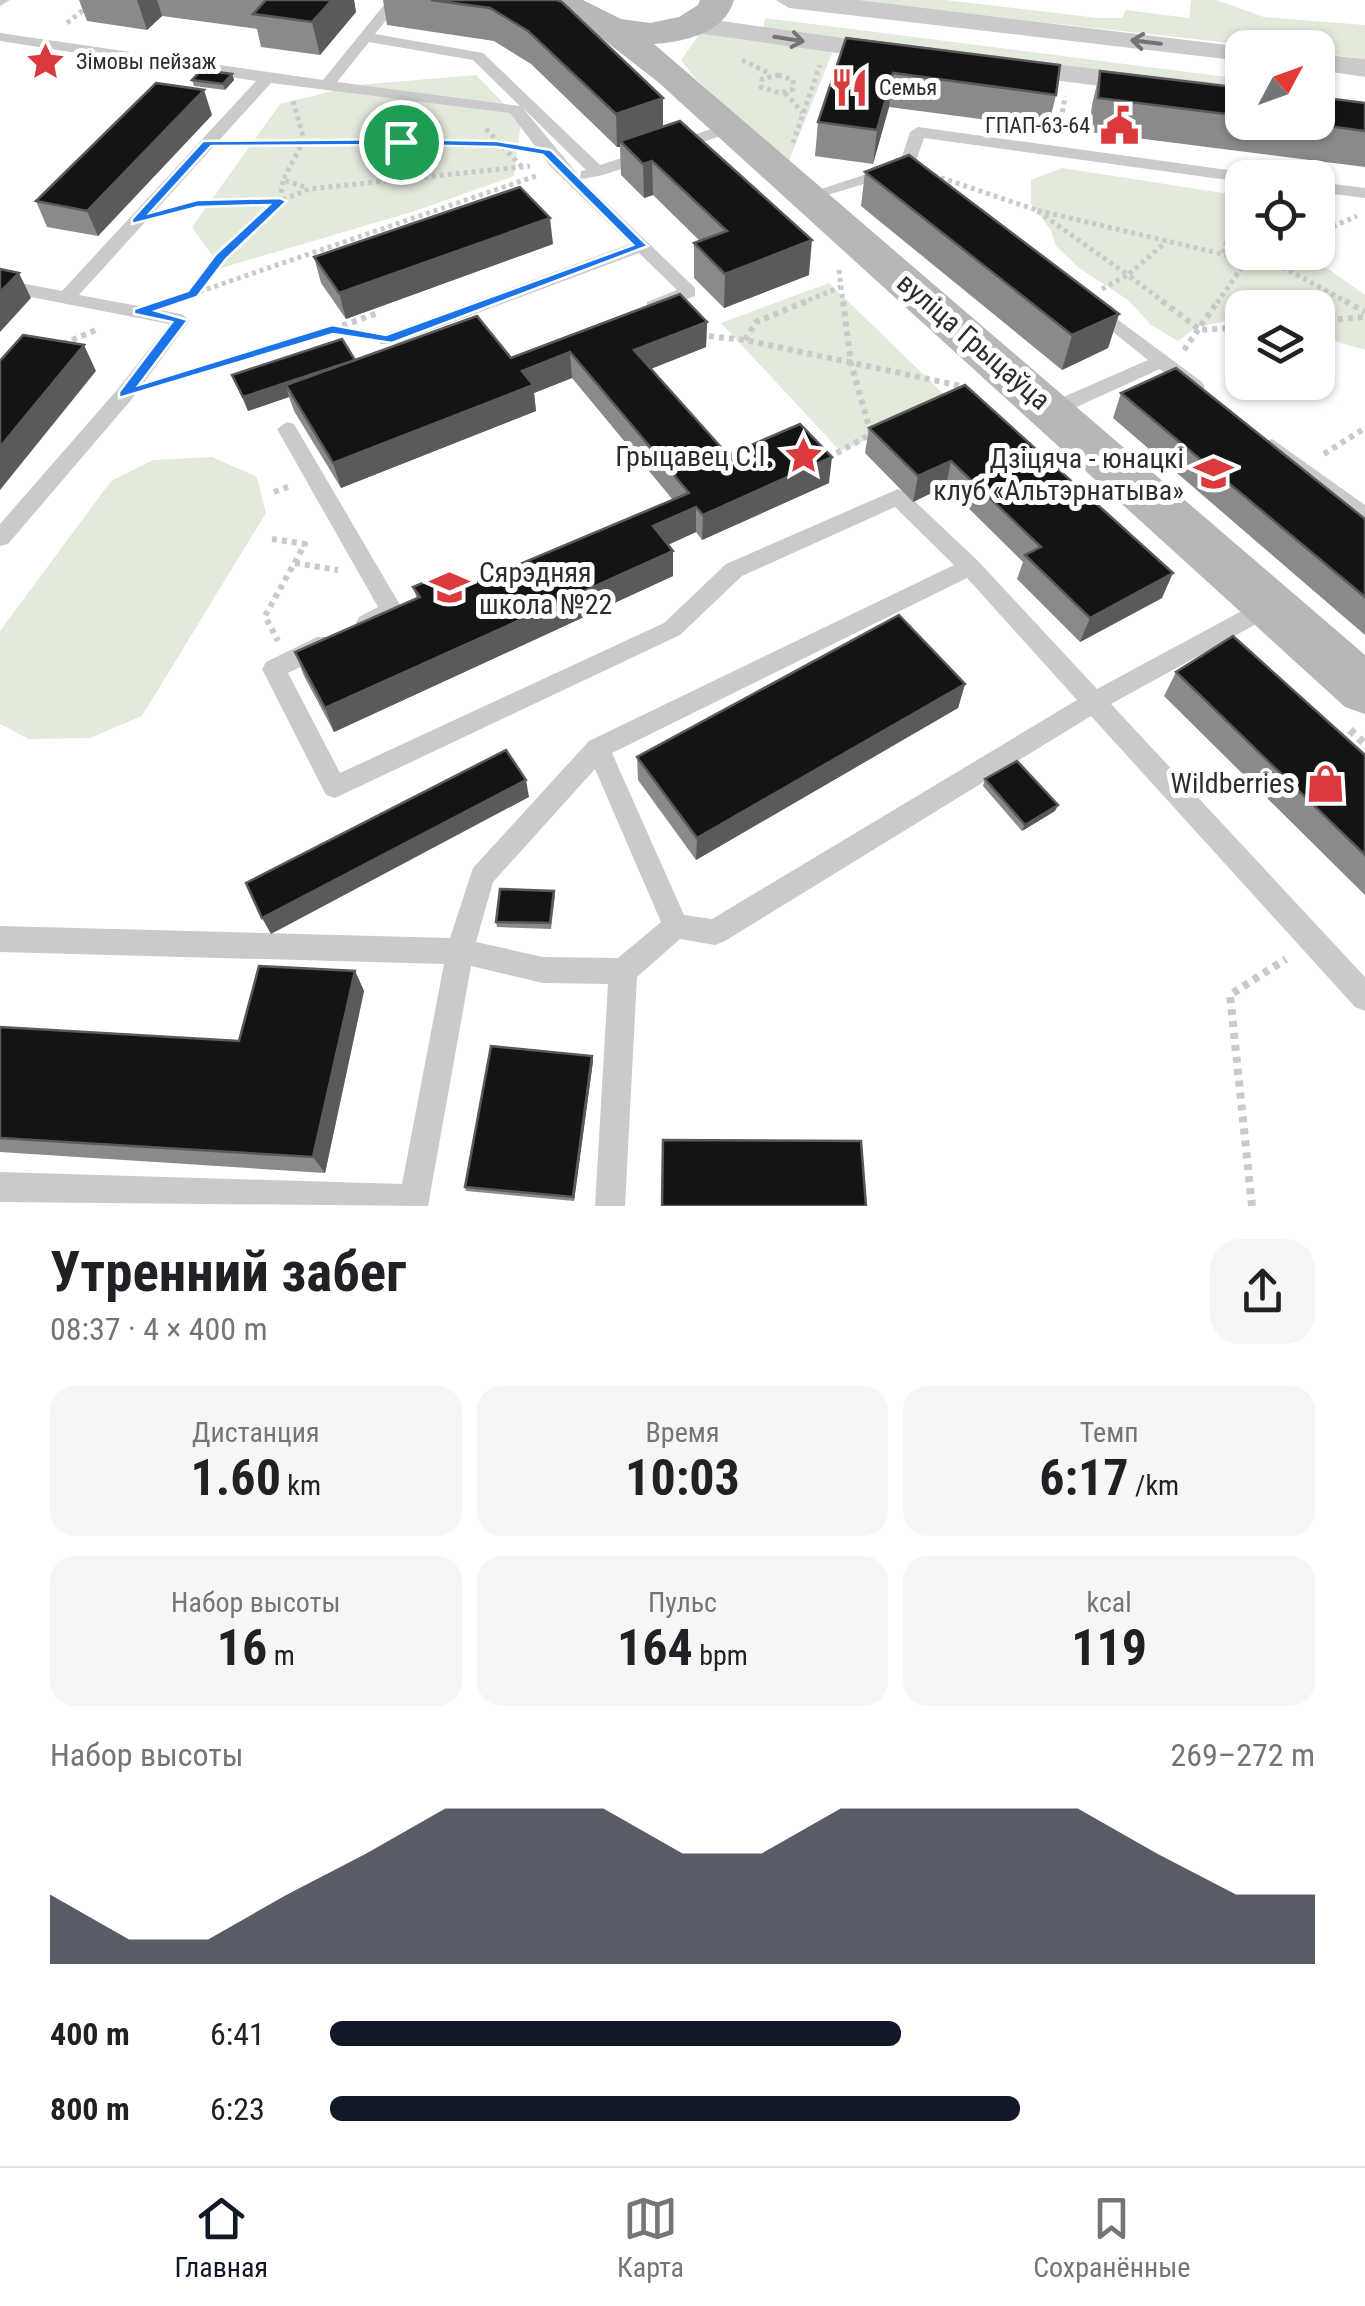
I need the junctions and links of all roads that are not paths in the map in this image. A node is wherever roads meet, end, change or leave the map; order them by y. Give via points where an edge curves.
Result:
1 (395, 0) edge
2 (552, 0) edge
3 (789, 0) edge
4 (594, 13) edge
5 (705, 13) edge
6 (0, 36) edge
7 (365, 37) junction
8 (1225, 51) edge
9 (920, 56) edge
10 (976, 63) edge
11 (1335, 64) edge
12 (1365, 68) edge
13 (671, 74) junction
14 (267, 78) junction
15 (326, 86) junction
16 (1225, 93) edge
17 (742, 111) junction
18 (560, 166) junction
19 (597, 172) junction
20 (1225, 175) edge
21 (1335, 189) edge
22 (1365, 193) edge
23 (808, 196) junction
24 (642, 246) junction
25 (0, 284) edge
26 (66, 298) junction
27 (1083, 300) edge
28 (635, 314) edge
29 (387, 340) road end
30 (1160, 361) junction
31 (1208, 396) edge
32 (1052, 410) junction
33 (288, 430) edge
34 (1254, 432) edge
35 (1365, 516) edge
36 (0, 538) edge
37 (970, 568) junction
38 (1270, 606) junction
39 (1365, 690) edge
40 (1092, 703) junction
41 (598, 748) junction
42 (676, 926) junction
43 (0, 938) edge
44 (460, 951) junction
45 (623, 972) junction
46 (1365, 997) edge
47 (0, 1188) edge
48 (413, 1203) edge
49 (610, 1206) edge

1 - 7 lane
2 - 4 street
8 -> 3 street
4 - 5 street via 649,33
4 - 13 street, вуліца Грыцаўца
5 -> 9 street via 827,45
5 - 13 street via 668,53
6 - 14 lane
7 - 15 lane
7 - 19 lane via 478,56
10 - 16 street
11 - 12 street
13 - 17 street, вуліца Грыцаўца
14 - 15 lane
14 - 26 lane
15 - 18 lane via 515,109
17 - 19 lane
17 - 23 street, вуліца Грыцаўца
18 - 19 lane
18 - 24 lane
20 - 23 lane via 918,132 914,172
21 - 22 lane
23 - 32 street, вуліца Грыцаўца
24 - 28 lane via 689,292
24 - 29 lane
25 - 26 lane
26 - 36 lane via 182,320
27 - 30 lane
30 - 31 lane
30 - 32 lane
32 - 38 street, вуліца Грыцаўца
33 - 37 lane via 392,612 274,668 335,787 672,630 734,570 898,497
34 - 35 lane
37 - 40 lane
37 - 41 lane
38 - 39 street, вуліца Грыцаўца
38 - 40 lane
40 - 42 lane via 715,932
40 - 46 lane
41 - 42 lane
41 - 44 lane via 482,876
42 - 45 lane
43 - 44 lane
44 - 45 lane via 543,970
44 - 48 lane
45 - 49 lane
47 - 48 lane

